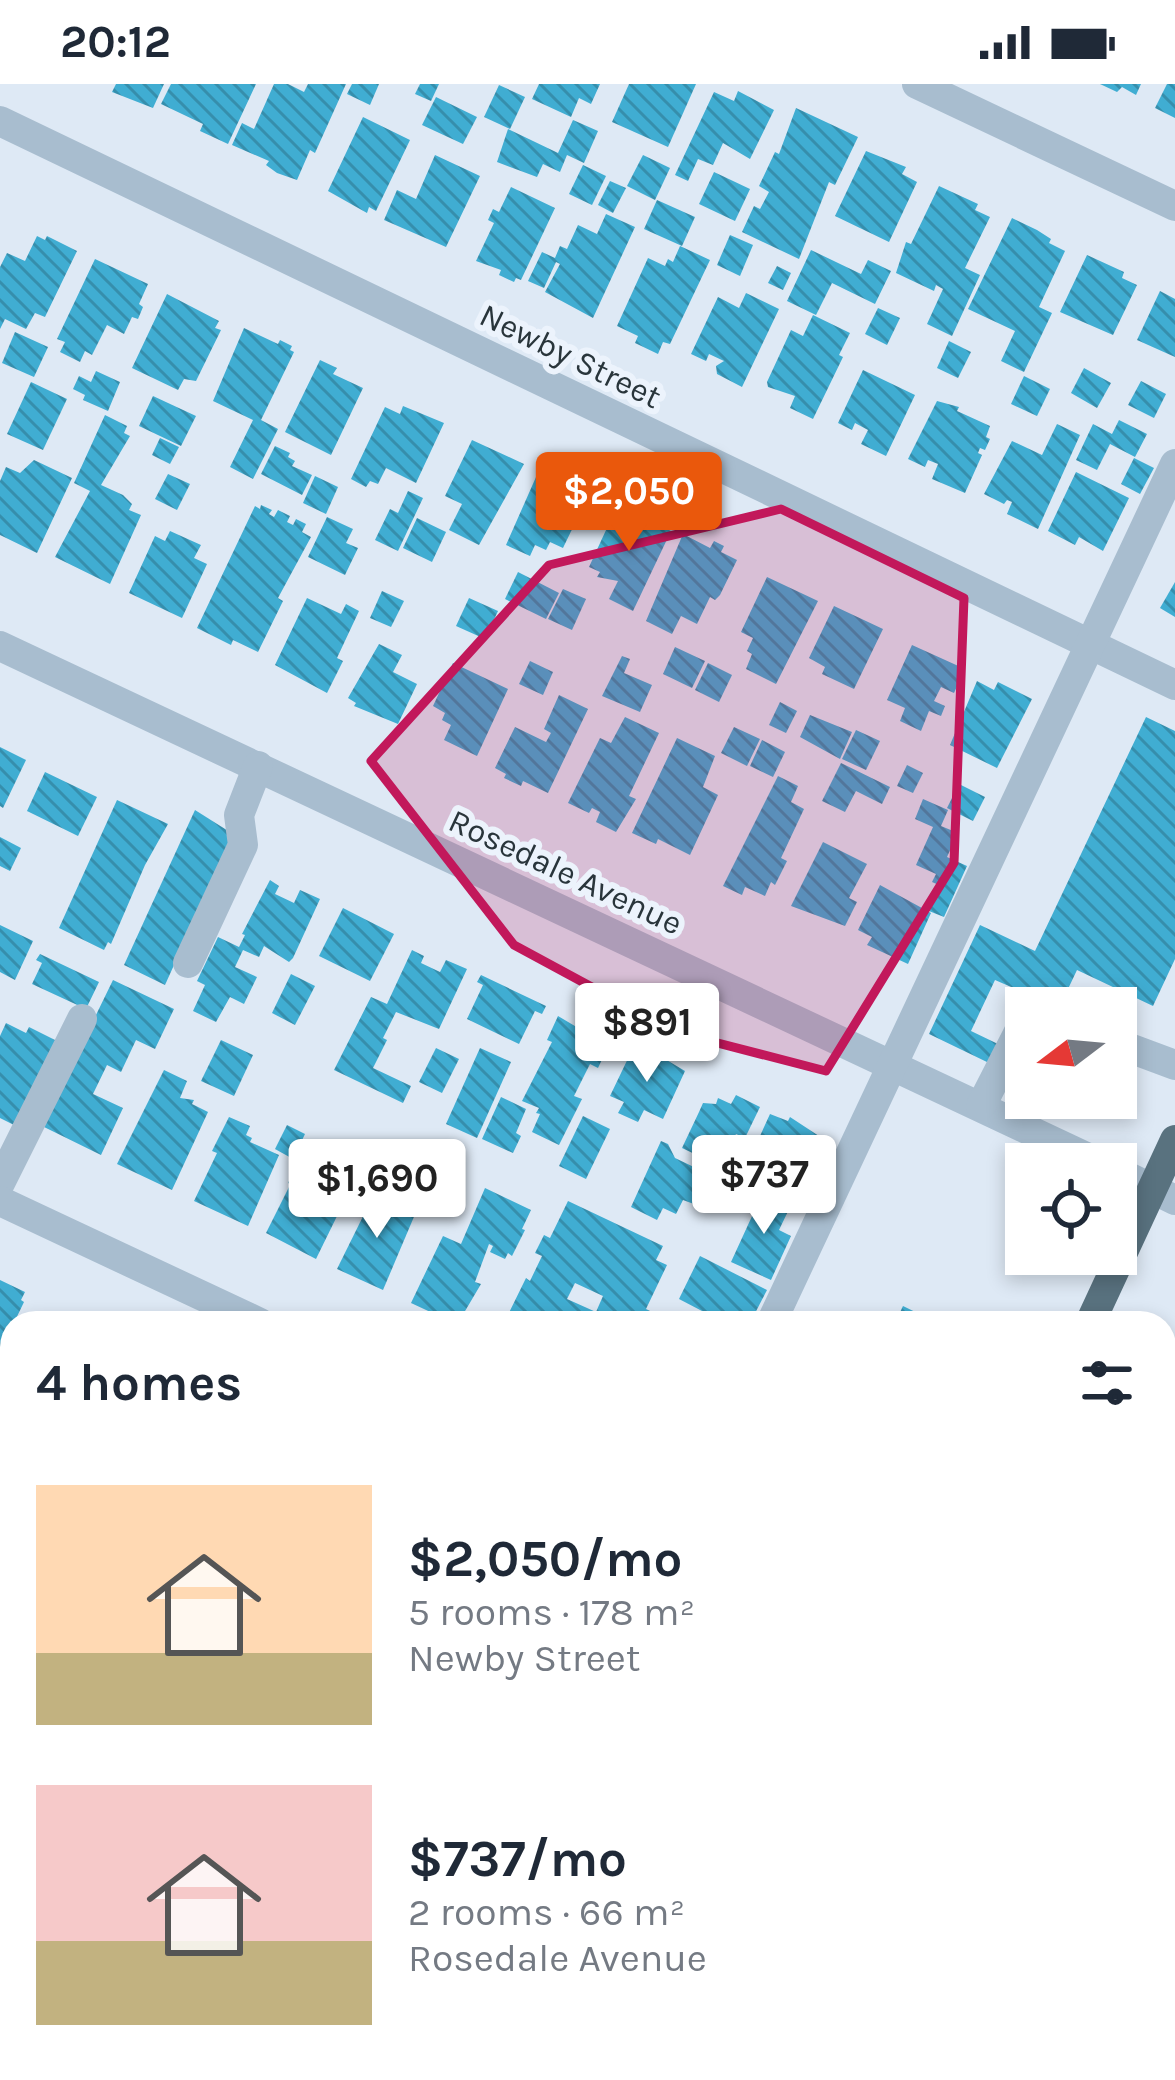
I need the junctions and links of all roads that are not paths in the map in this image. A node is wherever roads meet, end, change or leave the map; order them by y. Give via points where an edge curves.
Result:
1 (917, 84) edge
2 (0, 121) edge
3 (1175, 206) edge
4 (1175, 464) edge
5 (1090, 644) junction
6 (0, 646) edge
7 (1175, 685) edge
8 (258, 766) junction
9 (188, 963) dead end
10 (82, 1019) dead end
11 (1137, 1050) edge
12 (1005, 1059) edge
13 (893, 1064) junction
14 (1175, 1064) edge
15 (981, 1106) junction
16 (1175, 1140) edge
17 (1058, 1143) edge
18 (0, 1183) edge
19 (1164, 1194) edge
20 (0, 1202) edge
21 (234, 1311) edge
22 (777, 1311) edge
23 (1097, 1311) edge

1 - 3 street
2 - 5 street, Newby Street
4 - 5 street
5 - 7 street, Newby Street
5 - 13 street
6 - 8 street, Rosedale Avenue
8 - 9 street via 239,815 243,845
8 - 13 street, Rosedale Avenue
10 - 18 street
11 - 14 street
12 - 15 street
13 - 15 street, Rosedale Avenue
13 - 22 street
15 - 17 street, Rosedale Avenue
16 - 19 main road
19 - 23 main road
20 - 21 street

